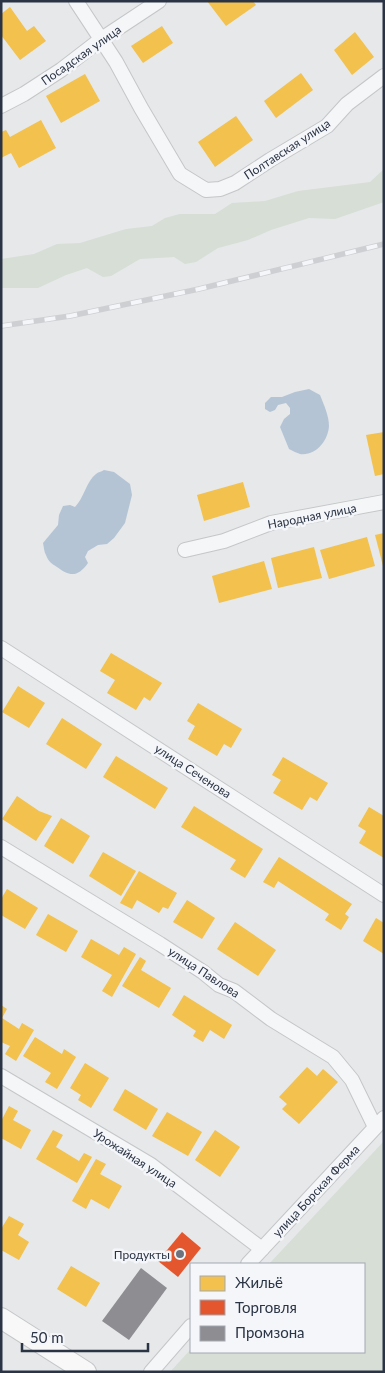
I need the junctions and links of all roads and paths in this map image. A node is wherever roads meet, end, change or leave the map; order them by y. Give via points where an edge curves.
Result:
1 (76, 1) edge
2 (159, 1) edge
3 (100, 40) junction
4 (384, 76) edge
5 (1, 106) edge
6 (384, 502) edge
7 (185, 550) dead end
8 (1, 648) edge
9 (1, 848) edge
10 (384, 895) edge
11 (1, 1076) edge
12 (379, 1123) edge
13 (262, 1249) junction
14 (249, 1263) edge
15 (1, 1318) edge
16 (190, 1327) edge
17 (86, 1372) edge
18 (151, 1372) edge

1 - 3 street
2 - 3 street, Посадская улица
3 - 4 street, Полтавская улица via 180,174 206,190 235,183 327,126 347,104
3 - 5 street, Посадская улица via 61,70
6 - 7 street, Народная улица via 271,523 224,541
8 - 10 street, улица Сеченова
9 - 12 street, улица Павлова via 160,944 234,991 270,1019 333,1057
11 - 13 street, Урожайная улица via 151,1165
12 - 13 street, улица Борская Ферма
13 - 14 street, улица Борская Ферма
15 - 17 street
16 - 18 street

